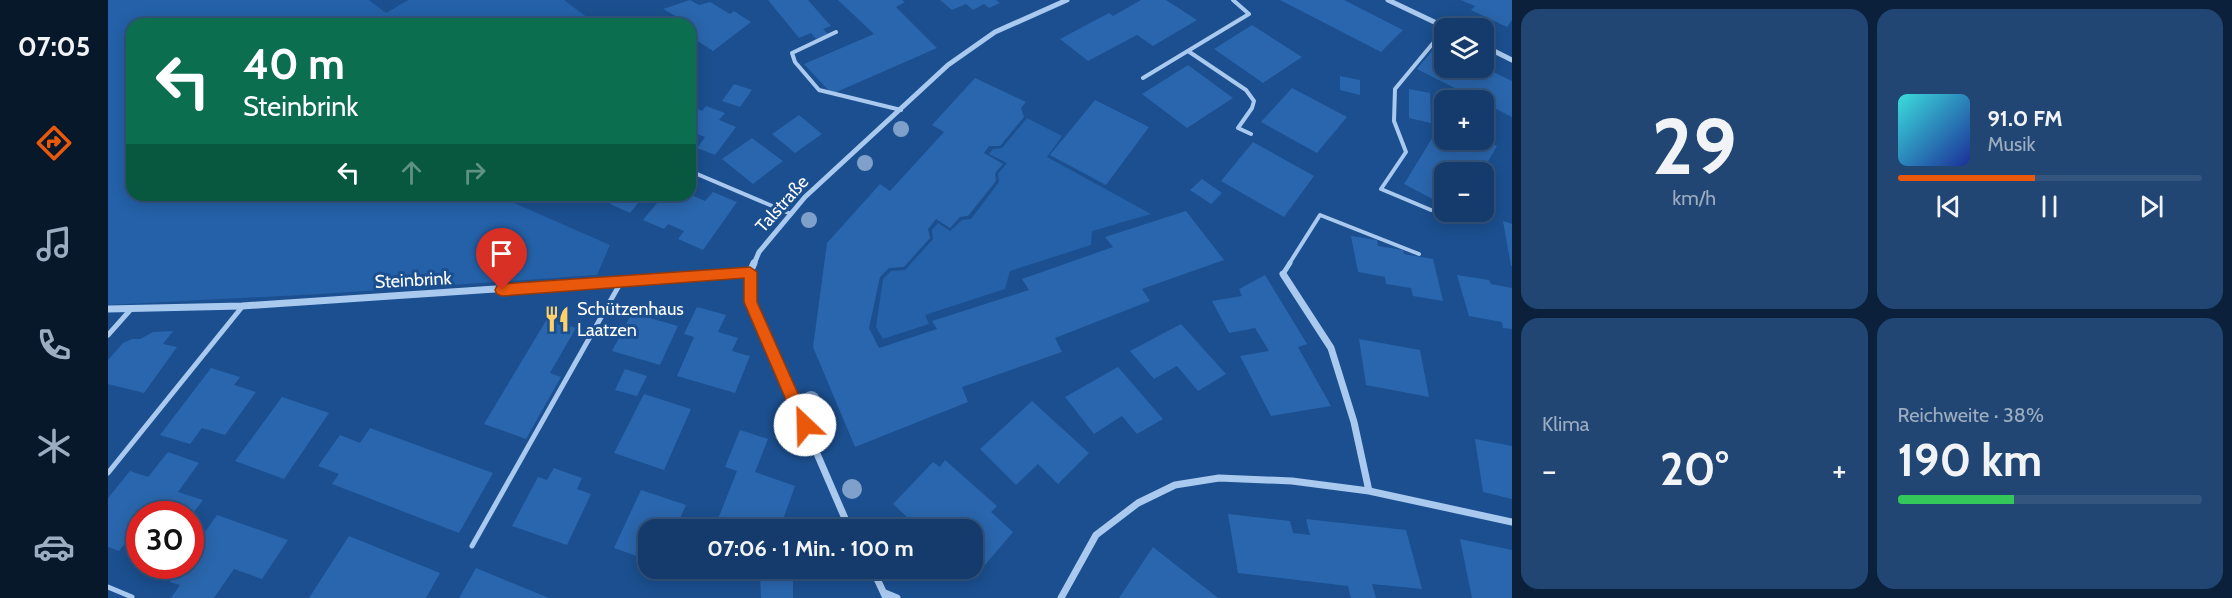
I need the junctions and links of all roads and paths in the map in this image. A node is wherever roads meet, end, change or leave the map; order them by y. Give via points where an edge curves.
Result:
1 (1067, 0) edge
2 (1233, 0) edge
3 (1388, 0) edge
4 (1434, 23) edge
5 (836, 32) dead end
6 (1434, 43) edge
7 (1188, 51) junction
8 (1494, 51) edge
9 (1512, 60) edge
10 (1143, 78) dead end
11 (901, 110) junction
12 (1251, 134) dead end
13 (696, 174) edge
14 (1431, 210) dead end
15 (791, 214) junction
16 (1419, 254) dead end
17 (750, 272) junction
18 (1283, 274) joint
19 (621, 282) junction
20 (242, 306) junction
21 (133, 307) junction
22 (108, 309) edge
23 (108, 335) edge
24 (108, 473) edge
25 (1369, 491) junction
26 (845, 519) edge
27 (1512, 522) edge
28 (472, 546) dead end
29 (878, 579) edge
30 (108, 587) edge
31 (886, 596) edge
32 (132, 597) edge
33 (897, 598) edge
34 (1061, 598) edge

1 - 11 street, Talstraße via 995,32 948,65
2 - 7 lane via 1249,14
3 - 4 street
5 - 11 lane via 792,53 811,83 824,93
6 - 14 lane via 1395,89 1395,121 1406,152 1381,189
7 - 10 lane
7 - 12 lane via 1251,96 1252,108 1238,128
8 - 9 street
11 - 15 street, Talstraße
13 - 15 lane
15 - 17 street, Talstraße via 759,252
16 - 18 lane via 1320,215
17 - 19 street, Steinbrink
17 - 26 street via 751,302
18 - 25 street via 1331,348 1354,422
19 - 20 street, Steinbrink
19 - 28 lane
20 - 21 street, Steinbrink
20 - 24 lane
21 - 22 street, Steinbrink
21 - 23 lane
25 - 27 street
25 - 34 street via 1292,481 1219,478 1175,485 1138,503 1096,535
29 - 31 street
30 - 32 lane
31 - 33 street

